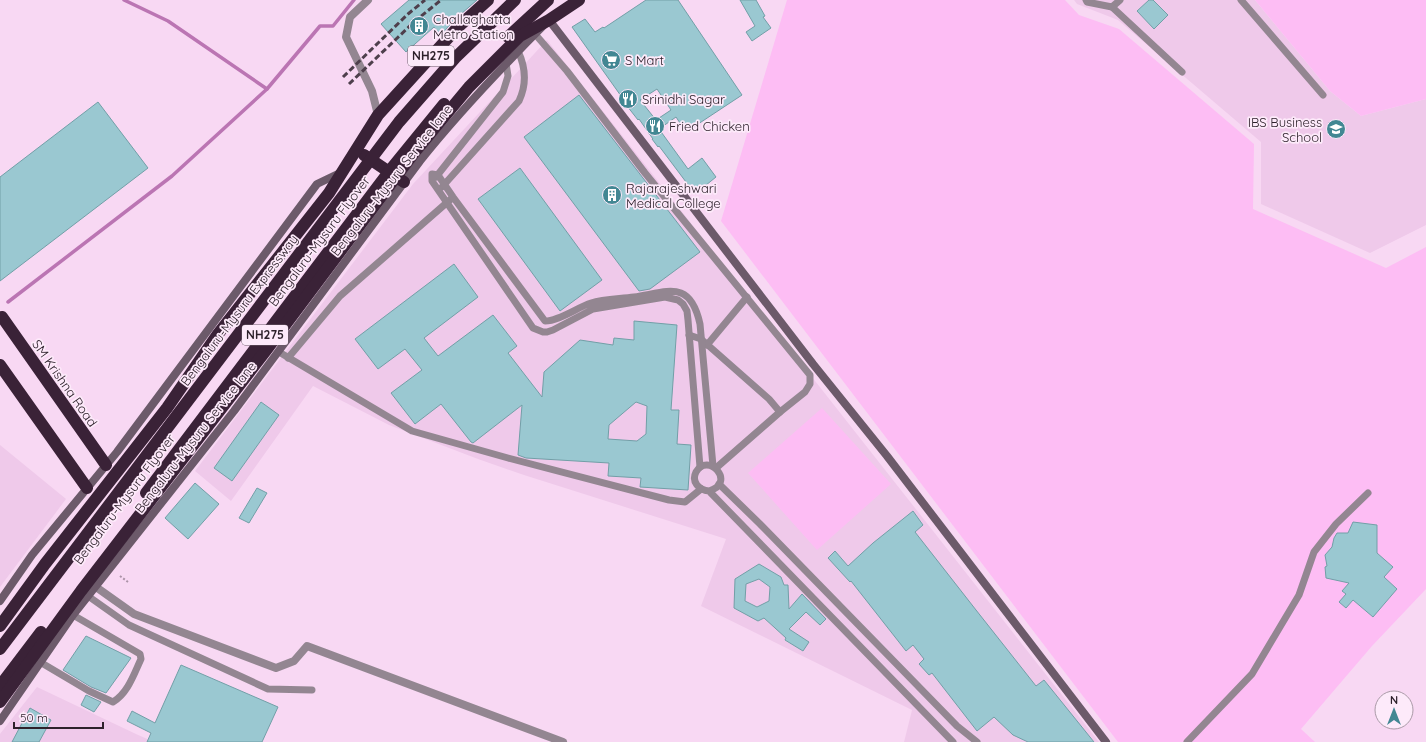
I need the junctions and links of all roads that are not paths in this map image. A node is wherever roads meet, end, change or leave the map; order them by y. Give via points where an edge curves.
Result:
1 (368, 0) edge
2 (488, 0) edge
3 (515, 0) edge
4 (548, 0) edge
5 (579, 0) edge
6 (1086, 0) edge
7 (1120, 0) edge
8 (1241, 0) edge
9 (1112, 7) junction
10 (549, 20) junction
11 (535, 34) junction
12 (518, 51) junction
13 (506, 63) junction
14 (1182, 72) dead end
15 (1323, 95) dead end
16 (378, 115) junction
17 (356, 150) junction
18 (342, 172) junction
19 (438, 175) junction
20 (400, 179) junction
21 (444, 184) junction
22 (439, 190) junction
23 (453, 197) junction
24 (448, 203) junction
25 (747, 297) junction
26 (592, 306) junction
27 (2, 317) dead end
28 (689, 335) junction
29 (701, 339) junction
30 (707, 345) junction
31 (279, 352) junction
32 (288, 358) junction
33 (0, 365) edge
34 (780, 412) junction
35 (106, 465) junction
36 (700, 467) junction
37 (714, 467) junction
38 (719, 484) junction
39 (87, 488) junction
40 (701, 489) junction
41 (709, 491) junction
42 (1368, 493) dead end
43 (96, 587) junction
44 (88, 596) junction
45 (0, 601) edge
46 (73, 614) junction
47 (0, 626) edge
48 (0, 649) edge
49 (40, 662) junction
50 (0, 686) edge
51 (312, 690) dead end
52 (0, 702) edge
53 (936, 704) junction
54 (925, 713) junction
55 (0, 721) edge
56 (563, 742) edge
57 (953, 742) edge
58 (977, 742) edge
59 (1106, 742) edge
60 (1187, 742) edge

1 - 16 street via 350,17 346,37 372,91
2 - 16 highway, Bengaluru-Mysuru Expressway / NH275 via 458,27
3 - 48 highway, Bengaluru-Mysuru Expressway / NH275 via 455,58 399,122
4 - 50 highway, Bengaluru-Mysuru Flyover / NH275 via 476,69 417,136
5 - 10 highway, Bengaluru-Mysuru Service lane / NH275
6 - 9 lane
7 - 9 lane
8 - 15 lane
9 - 14 lane
10 - 11 street, Bengaluru-Mysuru Service lane / NH275
10 - 20 highway, NH275 via 520,36 469,87 414,153
10 - 59 street
11 - 12 street, Bengaluru-Mysuru Service lane / NH275
11 - 25 lane via 645,174
12 - 13 street, Bengaluru-Mysuru Service lane / NH275
12 - 21 lane via 525,72 519,101
13 - 19 lane via 508,76 503,92
13 - 20 street, Bengaluru-Mysuru Service lane / NH275
16 - 17 highway, Bengaluru-Mysuru Expressway / NH275
17 - 18 highway, Bengaluru-Mysuru Expressway / NH275
17 - 20 highway
18 - 35 street, Bengaluru-Mysuru Expressway via 316,184
18 - 47 highway, Bengaluru-Mysuru Expressway / NH275 via 329,193 218,334 167,408
19 - 21 lane
19 - 22 lane via 432,174 432,181
20 - 31 street, Bengaluru-Mysuru Service lane / NH275
20 - 52 highway, NH275 via 86,585
21 - 22 lane
21 - 23 lane
22 - 24 lane
23 - 24 lane
23 - 26 lane via 545,321
24 - 26 lane via 534,328 543,332 553,330
24 - 32 lane via 340,296
25 - 30 lane
25 - 34 lane via 810,375 810,384 805,392
26 - 28 lane via 671,298 683,304 687,311
26 - 29 lane via 668,290 681,293 692,303 698,317
27 - 35 highway, SM Krishna Road
28 - 29 lane
28 - 36 lane
29 - 30 lane
29 - 37 lane
30 - 34 lane via 769,399
31 - 32 lane
31 - 43 street, Bengaluru-Mysuru Service lane / NH275
32 - 40 lane via 412,431 670,500 685,502
33 - 39 highway
34 - 37 lane
35 - 39 street, Bengaluru-Mysuru Expressway
36 - 37 lane
36 - 40 lane via 694,479
37 - 38 lane via 720,476
38 - 41 lane
38 - 53 lane
39 - 45 street, Bengaluru-Mysuru Expressway via 32,555
40 - 41 lane
41 - 54 lane
42 - 60 lane via 1336,524 1314,552 1299,595 1252,674
43 - 44 street, Bengaluru-Mysuru Service lane / NH275
43 - 56 street via 134,614 276,668 294,661 307,646
44 - 46 street, Bengaluru-Mysuru Service lane / NH275
44 - 51 lane via 129,625 268,689
46 - 49 street, Bengaluru-Mysuru Service lane / NH275
46 - 49 lane via 140,654 141,659 126,690 113,702
49 - 55 street, Bengaluru-Mysuru Service lane / NH275
53 - 54 lane
53 - 58 lane
54 - 57 lane

